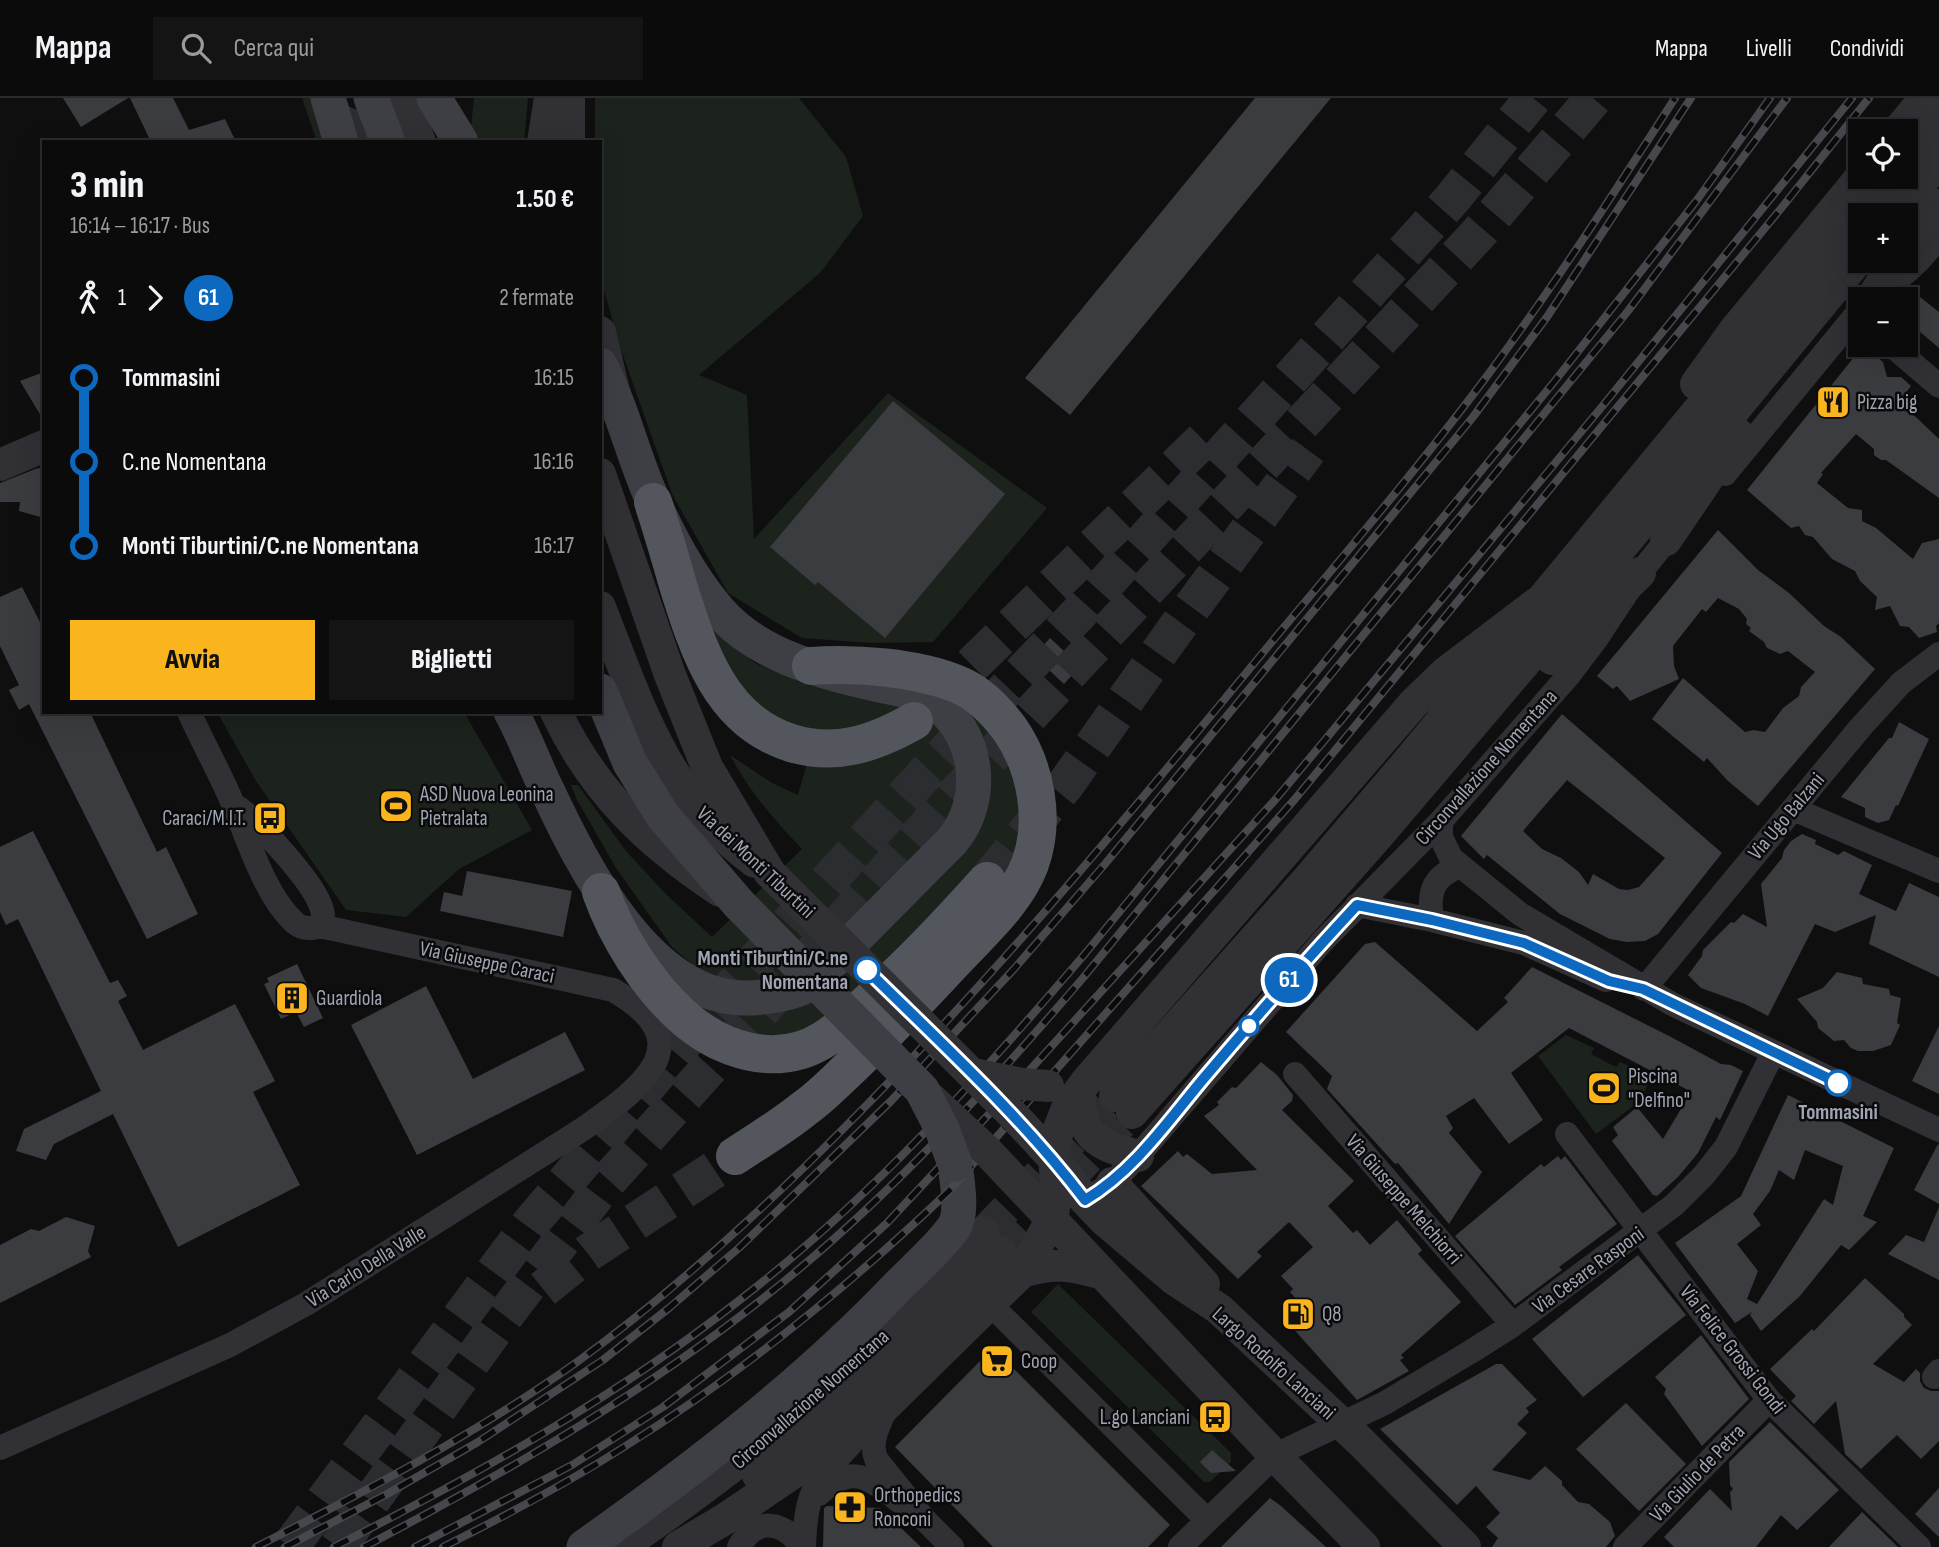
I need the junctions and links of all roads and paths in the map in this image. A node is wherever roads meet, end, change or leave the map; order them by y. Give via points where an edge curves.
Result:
1 (328, 98) edge
2 (371, 98) edge
3 (403, 98) edge
4 (550, 98) edge
5 (569, 98) edge
6 (1925, 98) edge
7 (446, 100) edge
8 (1908, 119) edge
9 (1939, 120) edge
10 (340, 140) edge
11 (387, 140) edge
12 (419, 140) edge
13 (460, 140) edge
14 (543, 140) edge
15 (569, 140) edge
16 (1918, 145) edge
17 (1939, 161) edge
18 (1851, 189) edge
19 (1882, 189) edge
20 (1870, 203) edge
21 (1905, 203) edge
22 (1939, 205) edge
23 (1848, 229) edge
24 (1918, 232) edge
25 (1939, 236) edge
26 (1848, 272) edge
27 (1890, 287) edge
28 (1804, 326) junction
29 (1848, 327) edge
30 (602, 345) edge
31 (1905, 357) edge
32 (607, 379) edge
33 (1939, 386) edge
34 (42, 447) edge
35 (0, 465) edge
36 (602, 480) edge
37 (1639, 481) junction
38 (653, 502) junction
39 (1666, 540) junction
40 (1640, 573) junction
41 (1537, 603) junction
42 (602, 612) edge
43 (1939, 654) edge
44 (811, 667) junction
45 (602, 696) edge
46 (190, 714) edge
47 (557, 714) edge
48 (516, 718) edge
49 (914, 721) tunnel mouth
50 (1411, 797) junction
51 (232, 802) junction
52 (1793, 809) junction
53 (1441, 821) junction
54 (1460, 866) junction
55 (1939, 871) edge
56 (770, 873) junction
57 (987, 881) tunnel mouth
58 (601, 892) junction
59 (739, 904) junction
60 (1357, 905) junction
61 (1432, 920) junction
62 (320, 926) junction
63 (1530, 934) junction
64 (1643, 989) junction
65 (647, 1013) joint
66 (1773, 1053) junction
67 (973, 1074) junction
68 (1295, 1074) dead end
69 (1082, 1087) junction
70 (1939, 1130) edge
71 (1567, 1134) dead end
72 (736, 1156) tunnel mouth
73 (1138, 1156) junction
74 (970, 1157) junction
75 (1054, 1159) junction
76 (1112, 1183) junction
77 (1085, 1200) junction
78 (1052, 1219) junction
79 (1641, 1230) junction
80 (991, 1245) junction
81 (1102, 1274) junction
82 (990, 1304) junction
83 (1219, 1309) junction
84 (1513, 1325) junction
85 (1769, 1400) junction
86 (878, 1414) junction
87 (1342, 1425) junction
88 (0, 1448) edge
89 (1276, 1457) junction
90 (810, 1502) junction
91 (925, 1520) junction
92 (1207, 1520) junction
93 (584, 1547) edge
94 (620, 1547) edge
95 (662, 1547) edge
96 (678, 1547) edge
97 (739, 1547) edge
98 (803, 1547) edge
99 (952, 1547) edge
100 (1180, 1547) edge
101 (1364, 1547) edge
102 (1465, 1547) edge
103 (1625, 1547) edge
104 (1919, 1547) edge

1 - 10 main road
2 - 11 main road
3 - 12 street
4 - 14 street
5 - 15 street
6 - 8 street
7 - 13 main road
9 - 16 street
17 - 21 street
18 - 37 street via 1710,363
19 - 20 street, Circonvallazione Nomentana
22 - 24 street
23 - 37 street, Circonvallazione Nomentana
25 - 27 street, Circonvallazione Nomentana via 1916,265
26 - 28 street, Circonvallazione Nomentana
28 - 39 street via 1736,438
28 - 50 street, Circonvallazione Nomentana
29 - 39 street, Circonvallazione Nomentana
30 - 32 street
31 - 33 street
32 - 38 main road
34 - 35 street
36 - 56 street via 707,767
37 - 41 street, Circonvallazione Nomentana
38 - 44 main road via 700,586 728,621 752,639
38 - 49 highway via 702,654 723,693 749,721 784,741 833,749 864,744
39 - 40 street, Circonvallazione Nomentana
40 - 50 street
40 - 53 street, Circonvallazione Nomentana via 1576,666
41 - 50 street, Circonvallazione Nomentana via 1123,1105
41 - 69 street via 1445,673 1414,703
42 - 56 street, Via dei Monti Tiburtini via 638,703 675,778 728,841
43 - 52 street, Via Ugo Balzani via 1894,691
44 - 58 main road via 925,697 950,716 967,743 974,781 968,815 952,841 811,983 767,996 719,995 674,974
44 - 72 highway via 907,671 958,684 976,694 1002,718 1023,751 1034,784 1036,837 1030,862 1011,899 905,1014 806,1108
45 - 59 main road, Via dei Monti Tiburtini via 631,762 663,816
46 - 51 street, Via Giuseppe Caraci
47 - 59 street via 593,776 628,818 667,855
48 - 58 main road via 546,789
51 - 62 street, Via Giuseppe Caraci via 279,848 313,891 323,912
51 - 62 street, Via Giuseppe Caraci via 280,903 297,925
52 - 55 street
52 - 64 street, Via Ugo Balzani
53 - 54 street via 1441,837
53 - 60 street, Circonvallazione Nomentana
54 - 61 street via 1436,881 1430,901
54 - 63 street
56 - 67 street, Via dei Monti Tiburtini, bridge
57 - 58 highway via 912,962 824,1040 800,1050 765,1054 726,1046 674,1009 619,933
59 - 74 main road, Via dei Monti Tiburtini, bridge via 922,1090 942,1129
60 - 61 street
60 - 73 street, Circonvallazione Nomentana
61 - 63 street
62 - 65 street, Via Giuseppe Caraci via 613,990
63 - 64 street via 1609,981
64 - 66 street
65 - 88 street, Via Carlo Della Valle via 658,1031 657,1058 632,1091 583,1129 306,1304 230,1345
66 - 70 street
66 - 79 street, Via Cesare Rasponi via 1718,1159 1684,1197
67 - 69 street, bridge via 1022,1084
67 - 75 street, Via dei Monti Tiburtini, bridge
68 - 84 street, Via Giuseppe Melchiorri
69 - 73 street via 1082,1120 1092,1137
69 - 75 street via 1061,1121
71 - 79 street, Via Felice Grossi Gondi
73 - 76 street, Circonvallazione Nomentana
74 - 78 street
74 - 80 main road, Via dei Monti Tiburtini via 958,1197
75 - 77 street, Via dei Monti Tiburtini
75 - 78 street
76 - 77 street, Circonvallazione Nomentana
76 - 83 street via 1198,1275
77 - 78 street
77 - 83 street, Largo Rodolfo Lanciani via 1144,1256
78 - 80 street
78 - 81 street
79 - 84 street, Via Cesare Rasponi
79 - 85 street, Via Felice Grossi Gondi
80 - 81 street via 1038,1267 1062,1265
80 - 82 street
80 - 93 main road via 868,1317 669,1485
80 - 94 street, Circonvallazione Nomentana via 929,1292 805,1407 680,1507
80 - 95 street, Circonvallazione Nomentana via 940,1313 857,1393
81 - 89 street
82 - 86 street
82 - 92 street
83 - 87 street, Largo Rodolfo Lanciani
84 - 87 street, Via Cesare Rasponi
85 - 103 street, Via Giulio de Petra
85 - 104 street, Via Felice Grossi Gondi
86 - 90 street via 821,1476
86 - 91 street via 873,1451
86 - 96 street
87 - 89 street, Largo Rodolfo Lanciani
87 - 102 street
89 - 92 street, Largo Rodolfo Lanciani
89 - 101 street
90 - 91 street via 839,1478 857,1476
90 - 98 street
91 - 99 street
92 - 100 street, Largo Rodolfo Lanciani
97 - 98 street via 751,1532 769,1525 788,1531

